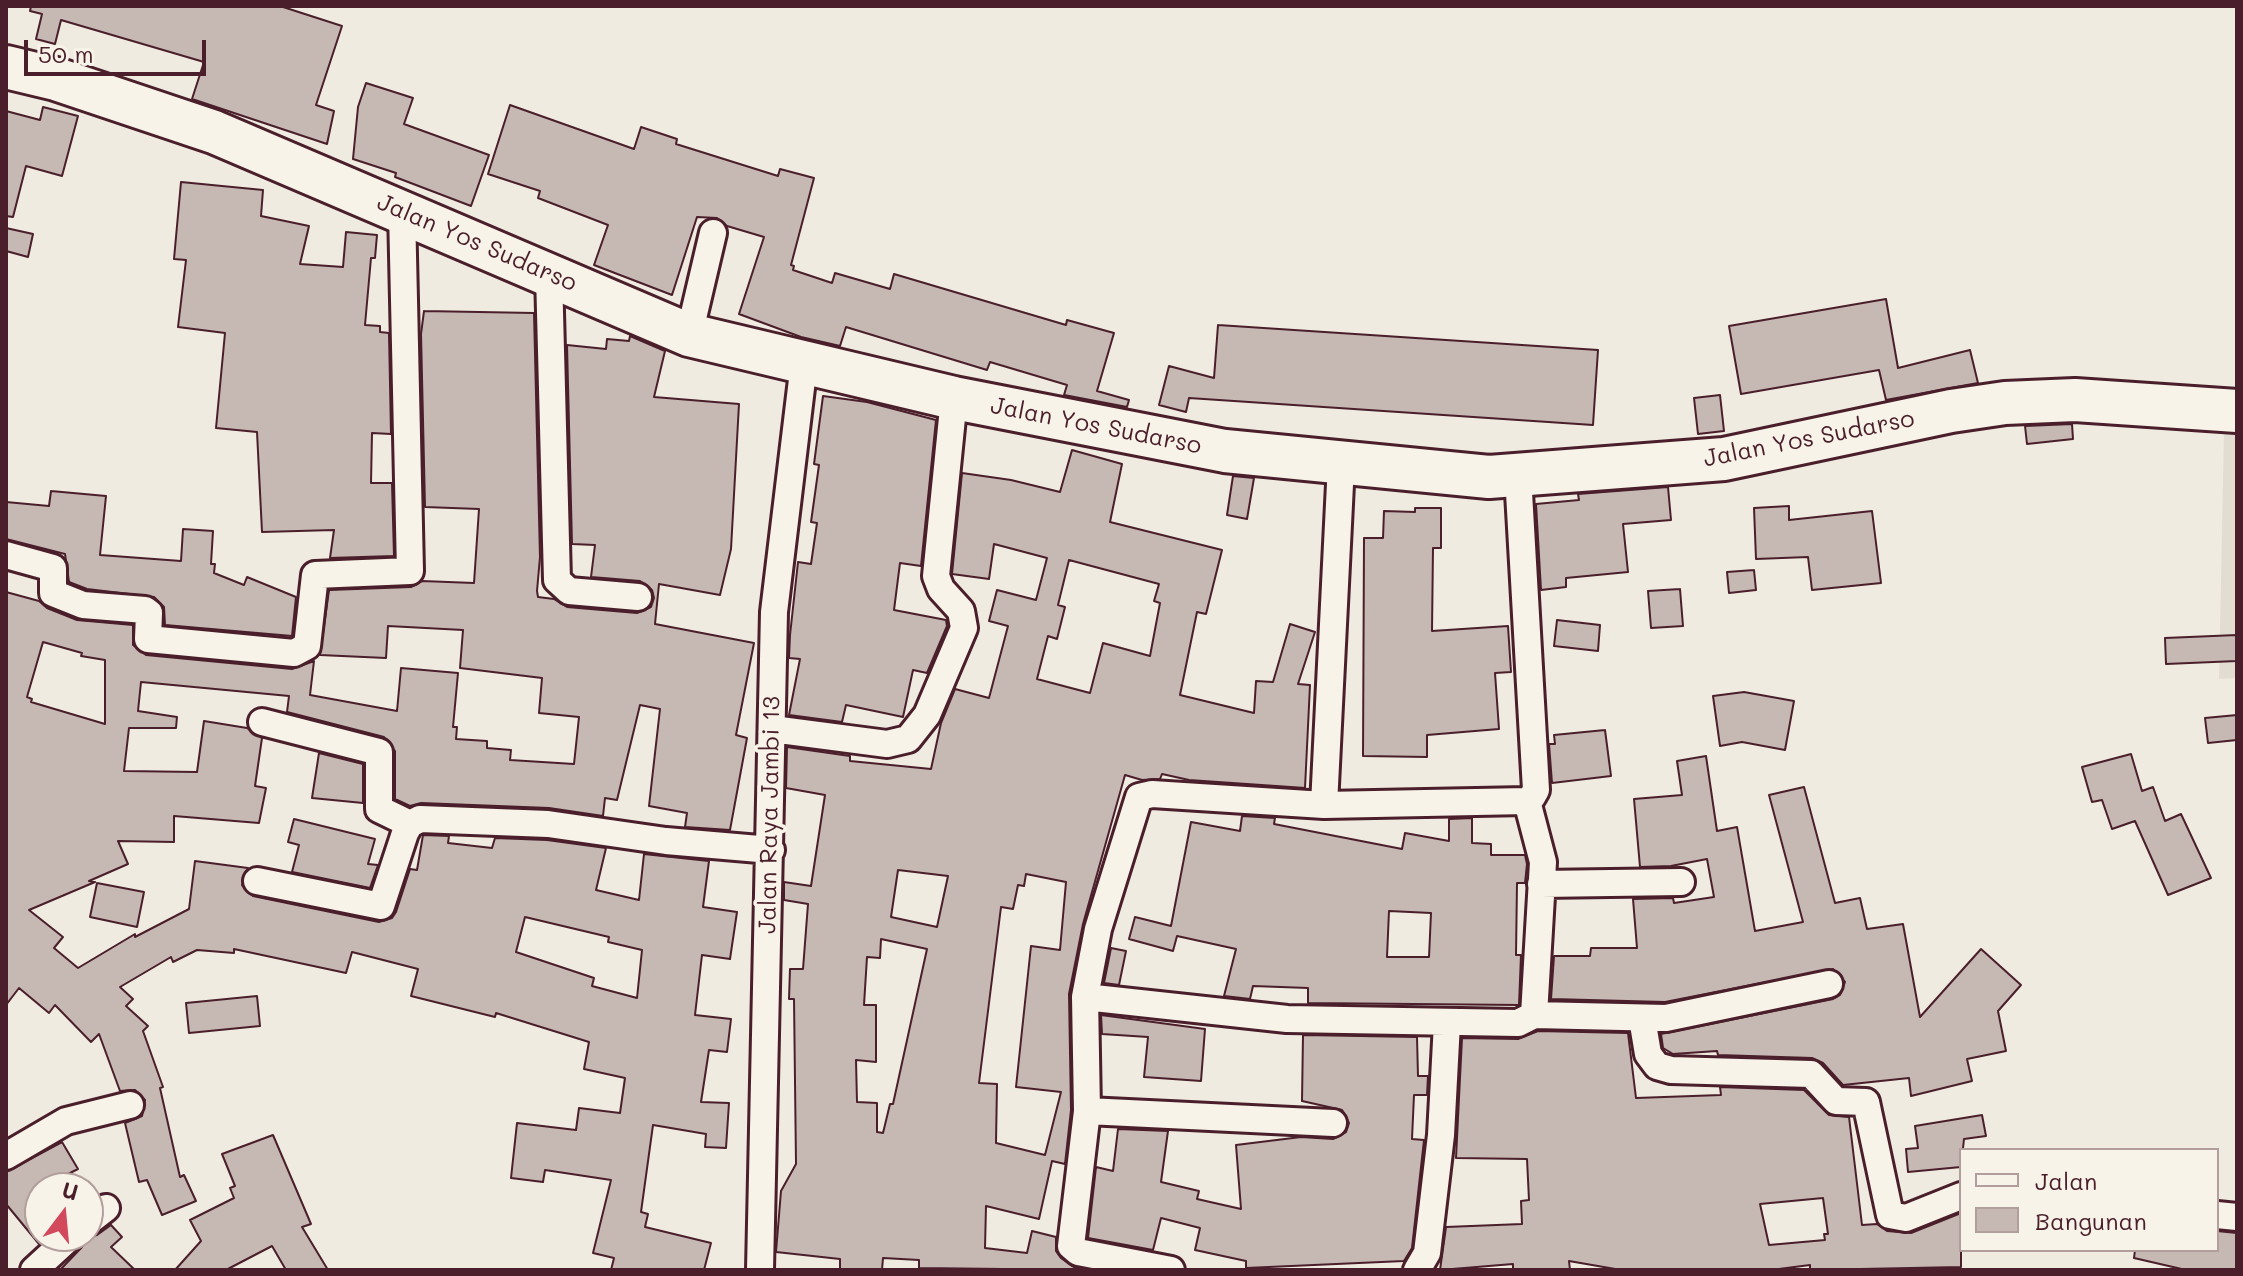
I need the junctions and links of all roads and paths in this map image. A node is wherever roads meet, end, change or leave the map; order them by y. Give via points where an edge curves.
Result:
1 (6, 67) edge
2 (402, 210) junction
3 (713, 233) dead end
4 (549, 274) junction
5 (689, 335) junction
6 (804, 363) junction
7 (954, 398) junction
8 (2237, 411) edge
9 (1341, 464) junction
10 (1518, 475) junction
11 (6, 555) edge
12 (638, 597) dead end
13 (262, 722) dead end
14 (772, 729) junction
15 (1527, 801) junction
16 (1324, 805) junction
17 (410, 824) junction
18 (771, 850) junction
19 (257, 881) dead end
20 (1681, 882) dead end
21 (1541, 884) junction
22 (1829, 984) dead end
23 (1085, 997) junction
24 (1534, 1015) junction
25 (1642, 1018) junction
26 (1447, 1023) junction
27 (130, 1105) dead end
28 (1087, 1111) junction
29 (1333, 1123) dead end
30 (6, 1156) edge
31 (1959, 1197) edge
32 (54, 1252) edge
33 (34, 1270) edge
34 (760, 1270) edge
35 (1171, 1270) edge
36 (1417, 1270) edge

1 - 2 highway, Jalan Yos Sudarso via 214,132
2 - 4 highway, Jalan Yos Sudarso
2 - 11 street via 410,571 315,575 307,646 294,653 148,639 145,610 83,605 52,591 53,568
3 - 5 street
4 - 5 highway, Jalan Yos Sudarso
4 - 12 street via 557,580 569,591
5 - 6 highway, Jalan Yos Sudarso
6 - 7 highway, Jalan Yos Sudarso
6 - 14 street, Jalan Raya Jambi 13 via 774,612
7 - 9 highway, Jalan Yos Sudarso via 1225,451
7 - 14 street via 936,576 961,611 964,628 927,715 908,739 887,744
8 - 10 highway, Jalan Yos Sudarso via 2075,400 2005,403 1724,459
9 - 10 highway, Jalan Yos Sudarso
9 - 16 street
10 - 15 street via 1536,790
13 - 17 street via 379,752 379,809
14 - 18 street, Jalan Raya Jambi 13
15 - 16 street
15 - 21 street via 1543,862
16 - 23 street via 1141,794 1098,929
17 - 18 street via 420,819 548,824
17 - 19 street via 381,906
18 - 34 street, Jalan Raya Jambi 13
20 - 21 street
21 - 24 street
22 - 25 street via 1666,1018
23 - 26 street via 1287,1019
23 - 28 street
24 - 25 street
24 - 26 street via 1518,1023
25 - 31 street via 1648,1054 1657,1066 1811,1074 1836,1101 1866,1102 1887,1211 1895,1218
26 - 36 street via 1427,1253
27 - 30 street via 66,1121
28 - 29 street
28 - 35 street via 1071,1246 1078,1252
32 - 33 street

